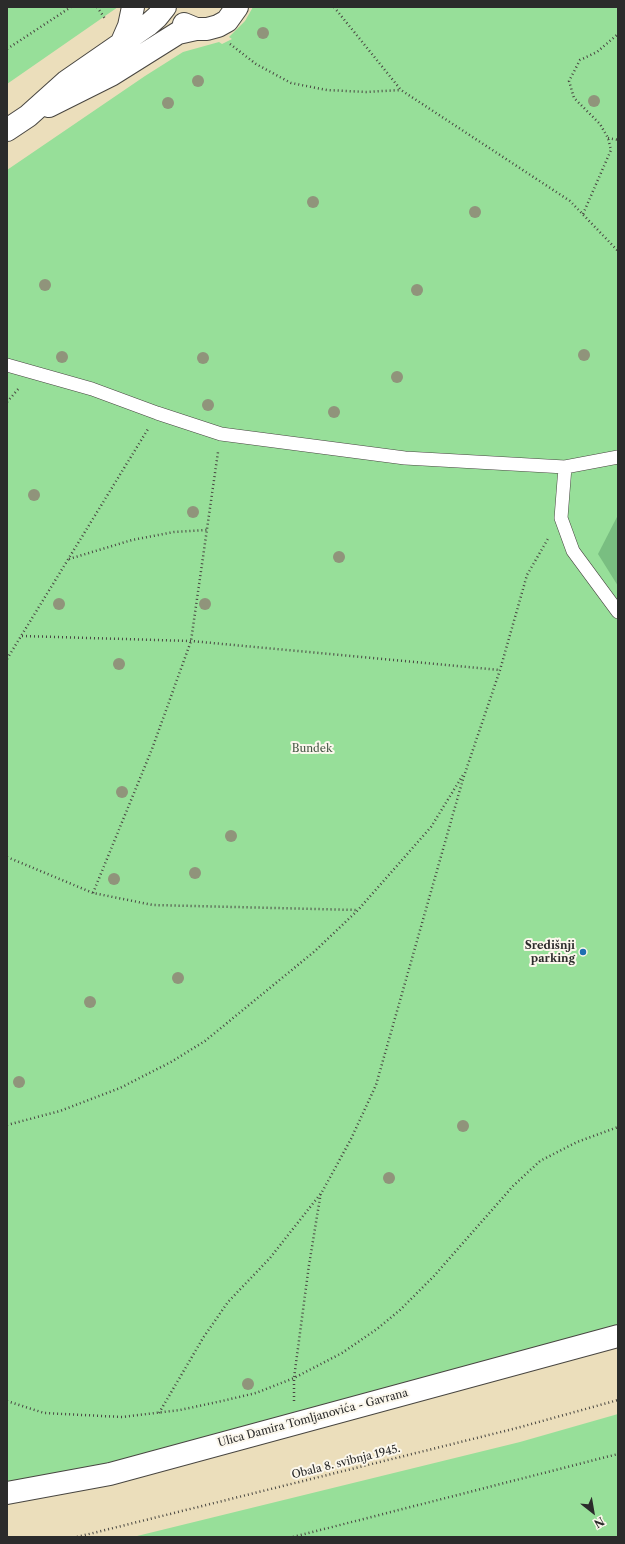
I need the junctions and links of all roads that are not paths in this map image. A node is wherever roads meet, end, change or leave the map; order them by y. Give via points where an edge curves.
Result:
1 (133, 7) edge
2 (165, 7) edge
3 (170, 7) edge
4 (237, 7) edge
5 (196, 29) junction
6 (122, 42) junction
7 (28, 116) junction
8 (7, 130) edge
9 (7, 365) edge
10 (618, 457) edge
11 (565, 467) junction
12 (618, 612) edge
13 (618, 1336) edge
14 (7, 1493) edge

1 - 6 street
2 - 6 street via 157,17
3 - 5 street via 182,22
4 - 5 street via 227,21 218,26
5 - 7 street via 178,33 84,90
6 - 7 street via 67,81
7 - 8 street
9 - 11 lane via 92,389 221,434 405,458
10 - 11 lane
11 - 12 lane via 561,518 573,551
13 - 14 street, Ulica Damira Tomljanovića - Gavrana via 110,1474

